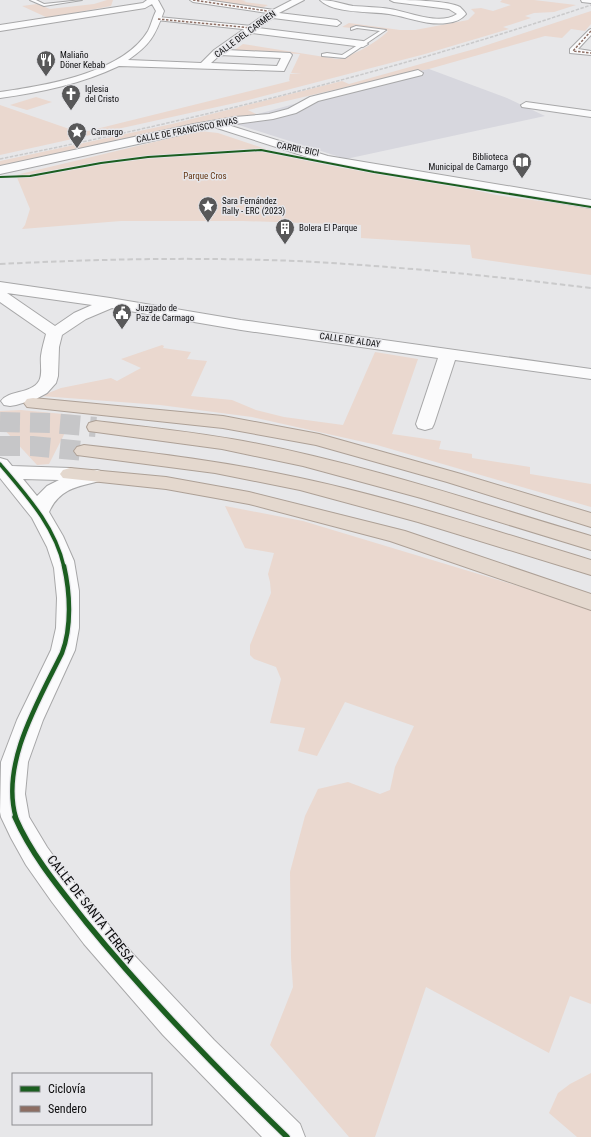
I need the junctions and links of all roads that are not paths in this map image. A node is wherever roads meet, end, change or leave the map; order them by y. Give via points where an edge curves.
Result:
1 (32, 0) edge
2 (80, 0) edge
3 (154, 0) edge
4 (193, 0) edge
5 (300, 0) edge
6 (324, 0) edge
7 (394, 0) edge
8 (585, 0) edge
9 (591, 1) edge
10 (125, 8) junction
11 (272, 13) junction
12 (158, 16) junction
13 (0, 17) edge
14 (428, 20) junction
15 (375, 21) dead end
16 (388, 23) dead end
17 (337, 24) dead end
18 (17, 25) junction
19 (408, 26) dead end
20 (0, 28) edge
21 (251, 29) junction
22 (353, 29) dead end
23 (591, 31) edge
24 (370, 34) dead end
25 (376, 35) junction
26 (363, 44) junction
27 (345, 51) dead end
28 (217, 52) junction
29 (352, 52) junction
30 (591, 53) edge
31 (327, 54) dead end
32 (119, 63) junction
33 (204, 66) junction
34 (418, 73) dead end
35 (0, 95) edge
36 (526, 105) dead end
37 (591, 114) edge
38 (214, 124) junction
39 (0, 170) edge
40 (591, 204) edge
41 (0, 286) edge
42 (0, 295) edge
43 (110, 303) junction
44 (55, 333) junction
45 (448, 354) junction
46 (591, 374) edge
47 (5, 401) edge
48 (33, 403) joint
49 (425, 424) dead end
50 (96, 427) tunnel mouth
51 (84, 451) tunnel mouth
52 (2, 469) edge
53 (70, 474) joint
54 (97, 476) junction
55 (38, 513) junction
56 (591, 520) edge
57 (591, 543) edge
58 (591, 568) edge
59 (591, 602) edge
60 (287, 1137) edge

1 - 2 lane via 44,5
3 - 10 street via 145,5
3 - 12 street
4 - 11 street
5 - 11 street, CALLE DEL CARMEN
6 - 14 street via 350,8 389,11
7 - 14 street via 450,7 462,14 454,18
8 - 9 street
10 - 12 street via 145,9
10 - 18 street
11 - 17 street
11 - 21 street, CALLE DEL CARMEN
12 - 21 street
12 - 32 street via 146,40
13 - 18 street
14 - 19 street
15 - 16 street
18 - 20 street
21 - 26 street
21 - 28 street, CALLE DEL CARMEN
22 - 25 lane via 356,27 384,30
23 - 30 street via 573,51
24 - 25 lane
25 - 26 lane
26 - 29 lane
27 - 29 lane
28 - 33 street, CALLE DEL CARMEN
28 - 33 street via 287,54 280,69
29 - 31 lane via 343,57 324,55
32 - 33 street, CALLE DEL CARMEN
32 - 35 street via 70,82
34 - 38 street, CALLE DE FRANCISCO RIVAS via 314,99 292,111 269,117
36 - 37 street
38 - 39 street, CALLE DE FRANCISCO RIVAS
38 - 40 street via 326,159
41 - 43 street, CALLE DE ALDAY
42 - 44 street
43 - 44 street via 80,316
43 - 45 street, CALLE DE ALDAY via 241,325
44 - 47 street via 50,349 50,380 46,386 25,397
45 - 46 street, CALLE DE ALDAY
45 - 49 street
47 - 48 street
48 - 56 highway via 223,422 319,440
50 - 57 highway via 168,435 262,451 326,466
51 - 58 highway via 174,461 260,476 412,513
52 - 53 street
52 - 55 street, CALLE DE SANTA TERESA
53 - 54 highway
54 - 55 street via 70,482 52,491 44,498
54 - 59 highway via 166,483 293,508 396,536
55 - 60 street, CALLE DE SANTA TERESA via 54,537 61,554 68,598 68,626 63,650 15,758 10,782 12,807 24,835 50,878 86,922 222,1075

